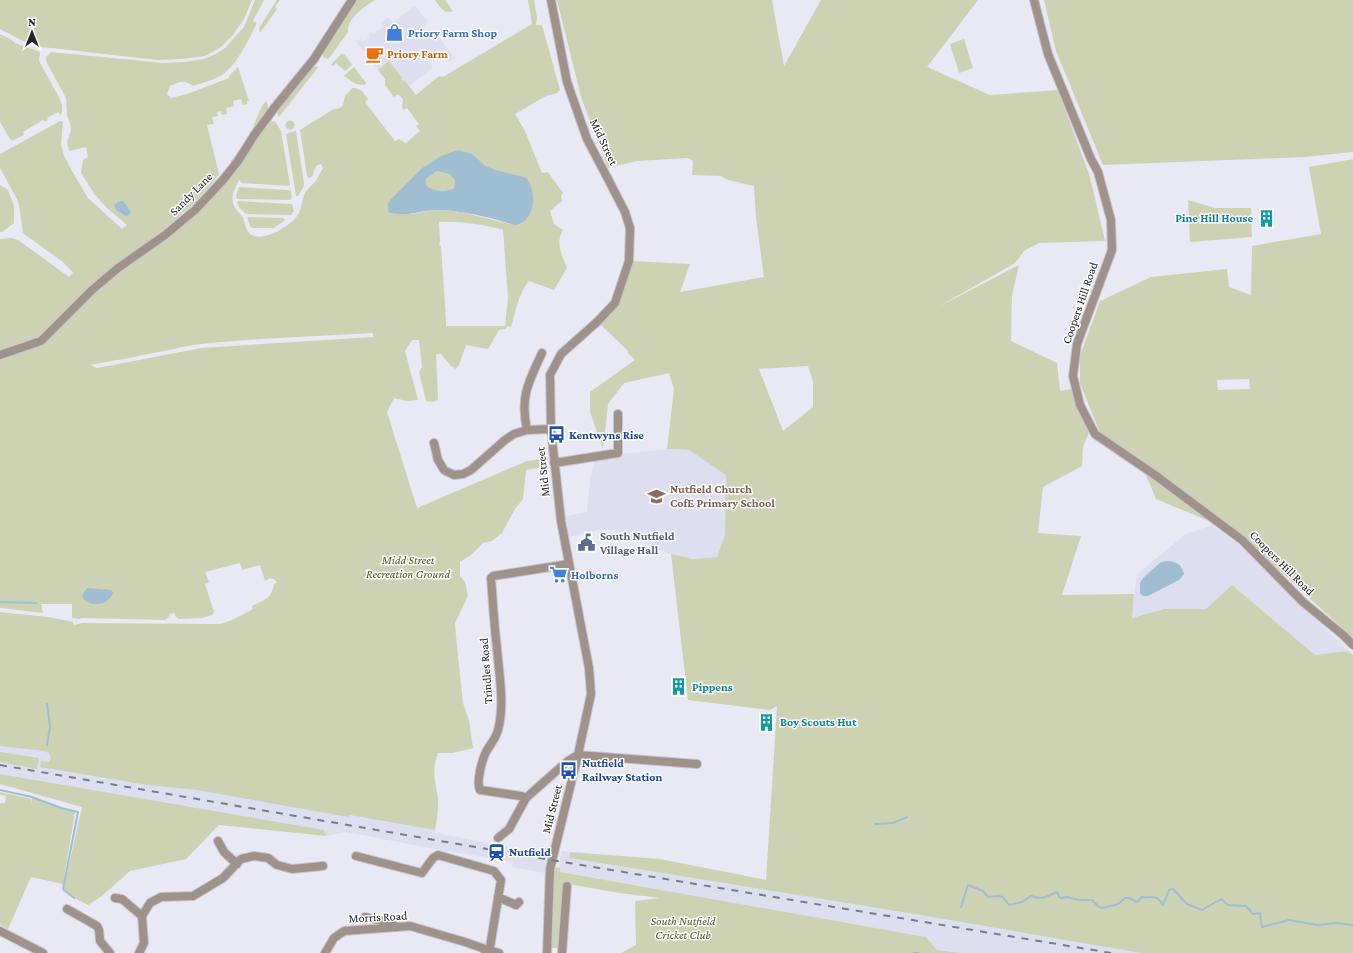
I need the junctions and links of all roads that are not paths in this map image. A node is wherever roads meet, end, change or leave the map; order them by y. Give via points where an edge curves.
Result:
1 (352, 0) edge
2 (551, 0) edge
3 (1034, 0) edge
4 (542, 353) dead end
5 (0, 355) edge
6 (618, 414) dead end
7 (551, 429) junction
8 (527, 430) junction
9 (434, 444) dead end
10 (554, 463) junction
11 (569, 564) junction
12 (1353, 645) edge
13 (578, 755) junction
14 (697, 764) dead end
15 (526, 798) junction
16 (498, 838) dead end
17 (218, 841) dead end
18 (356, 856) dead end
19 (237, 864) junction
20 (323, 866) dead end
21 (568, 886) dead end
22 (498, 897) junction
23 (119, 898) dead end
24 (519, 902) dead end
25 (67, 908) dead end
26 (142, 916) junction
27 (364, 917) dead end
28 (397, 928) junction
29 (0, 932) edge
30 (485, 952) edge
31 (550, 952) edge
32 (43, 953) edge
33 (110, 953) edge
34 (139, 953) edge
35 (325, 953) edge
36 (499, 953) edge
37 (562, 953) edge

1 - 5 street, Sandy Lane via 314,59 238,161 195,210 92,290 41,341
2 - 7 street, Mid Street via 567,82 584,132 625,212 630,228 629,261 615,303 561,354 550,376
3 - 12 street, Coopers Hill Road via 1048,54 1098,172 1111,220 1112,250 1077,344 1073,376 1080,405 1095,434 1242,540 1303,602
4 - 8 street via 525,394 524,413
6 - 10 street via 618,453
7 - 8 street
7 - 10 street, Mid Street
8 - 9 street via 510,436 463,474 444,470 438,460
10 - 11 street, Mid Street
11 - 13 street, Mid Street via 589,668 591,694
11 - 15 street, Trindles Road via 491,578 501,690 500,711 498,730 486,753 478,785 480,790
13 - 14 street
13 - 15 street via 554,772
13 - 31 street, Mid Street via 550,869
15 - 16 street via 509,829
17 - 19 street via 224,852
18 - 22 street via 422,873 438,855 476,865 498,874 501,880
19 - 20 street via 241,859 254,856 268,858 277,865 292,869
19 - 26 street via 223,878 192,896 161,896 150,903
21 - 37 street
22 - 24 street via 516,905
22 - 30 street via 490,947
23 - 26 street
25 - 33 street via 97,926 100,930 100,942
26 - 34 street via 144,943
27 - 28 street via 390,923
28 - 30 street, Morris Road via 410,926 465,942
28 - 35 street, Morris Road via 344,931 334,938
29 - 32 street
30 - 36 street, Morris Road

